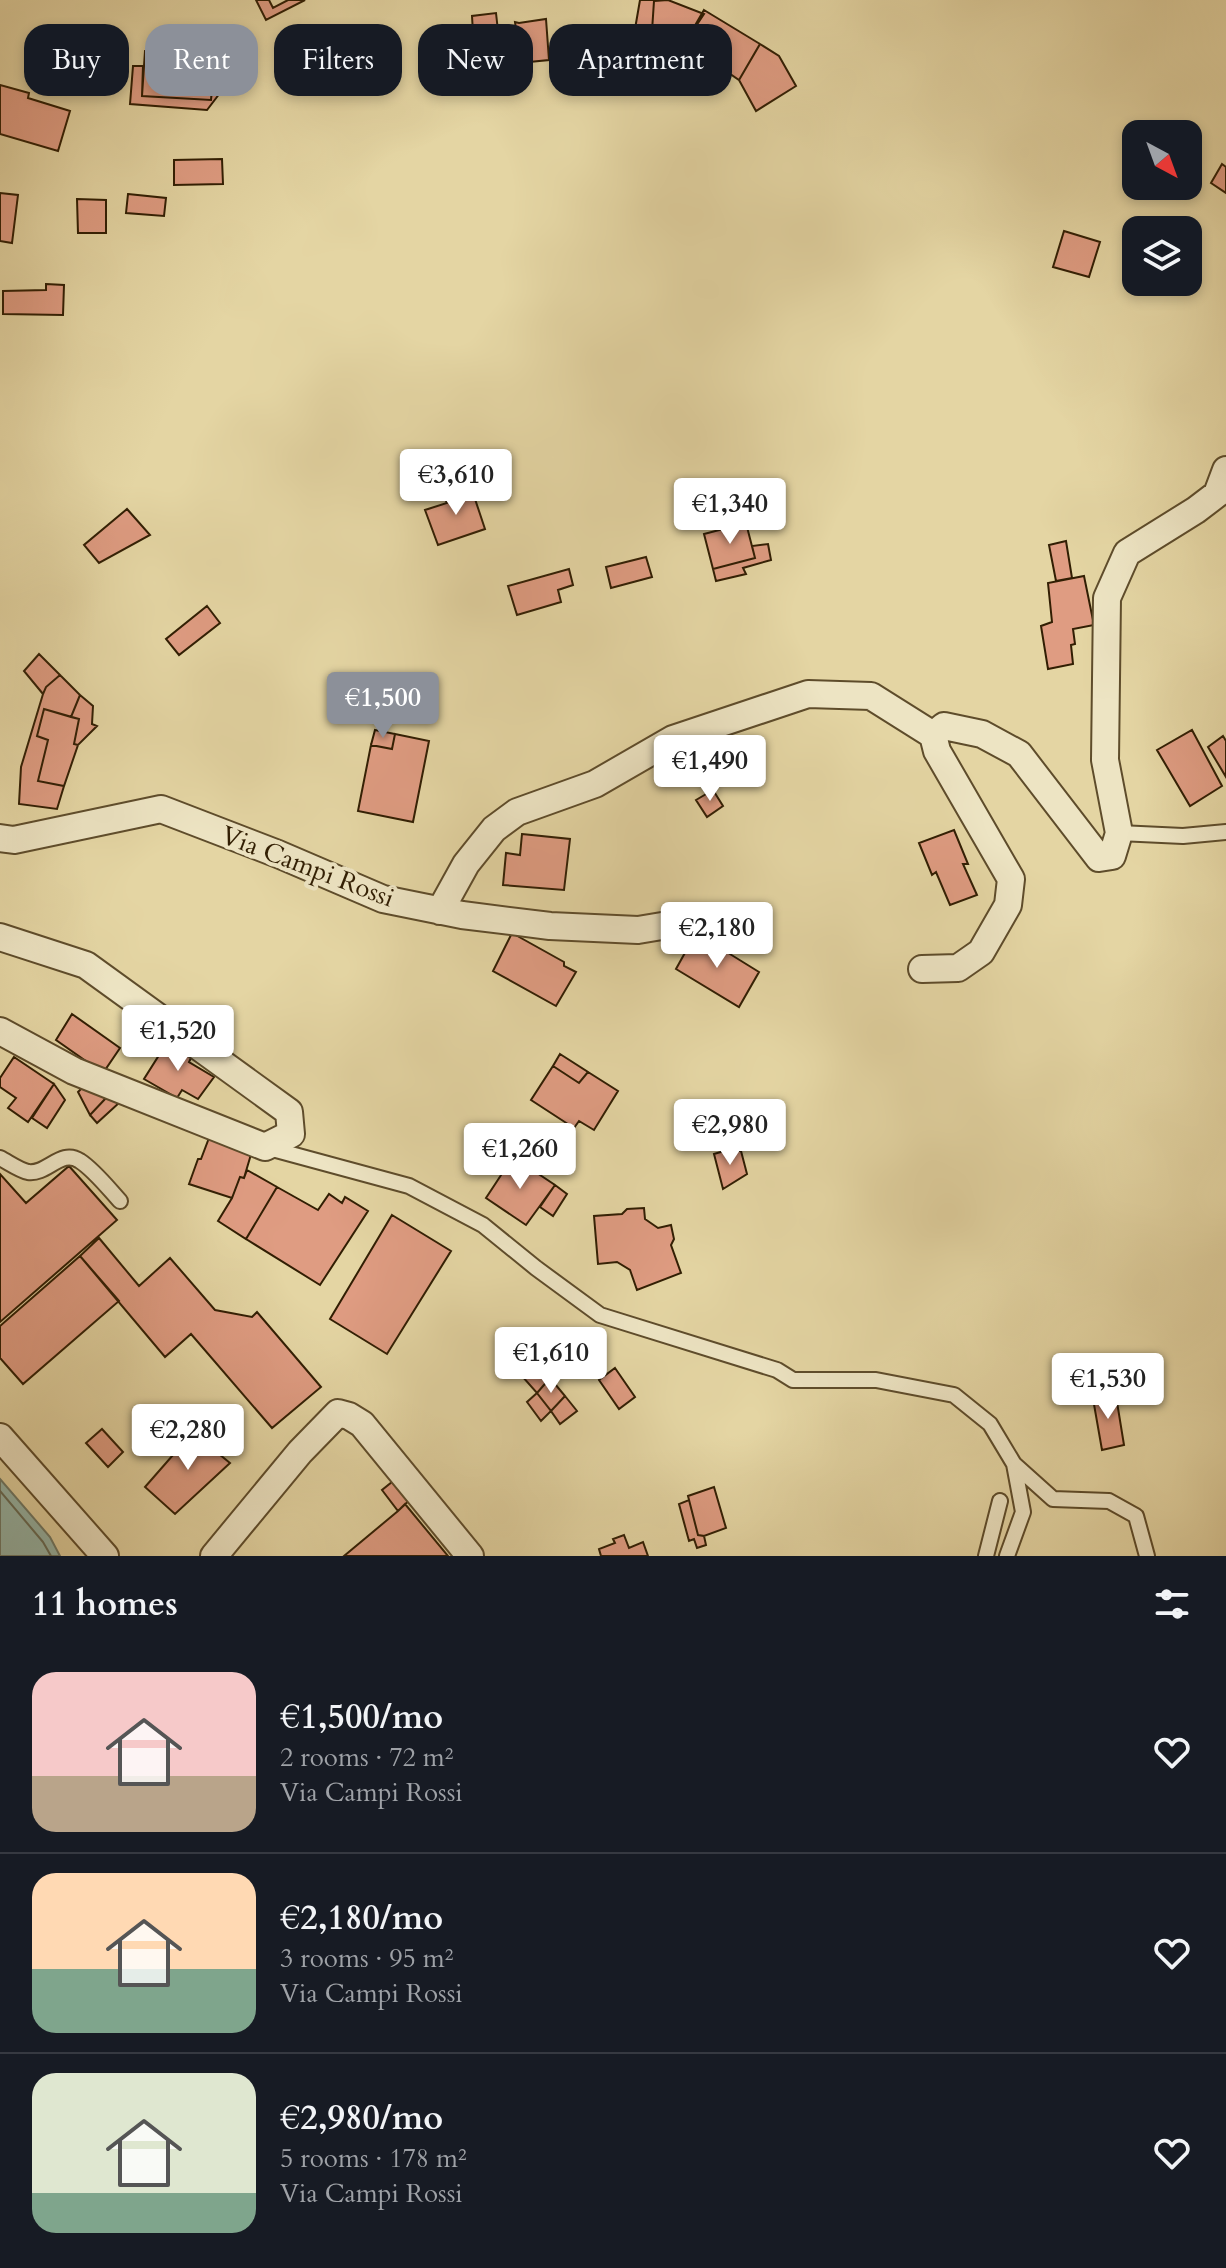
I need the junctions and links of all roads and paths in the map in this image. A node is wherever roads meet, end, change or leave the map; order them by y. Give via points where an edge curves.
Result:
1 (1226, 470) edge
2 (933, 735) junction
3 (1226, 832) edge
4 (1119, 833) junction
5 (0, 838) edge
6 (440, 911) junction
7 (668, 925) dead end
8 (0, 937) edge
9 (922, 969) dead end
10 (0, 1031) edge
11 (265, 1147) junction
12 (0, 1158) edge
13 (120, 1201) dead end
14 (0, 1437) edge
15 (1014, 1464) junction
16 (1000, 1501) dead end
17 (105, 1556) edge
18 (214, 1556) edge
19 (470, 1556) edge
20 (986, 1556) edge
21 (1007, 1556) edge
22 (1147, 1556) edge

1 - 4 street via 1217,494 1127,553 1107,598 1105,760
2 - 4 street via 944,726 982,734 1019,754 1099,858 1112,856
2 - 6 street via 871,696 808,694 673,739 595,784 517,812 494,829 466,864
2 - 9 street via 937,751 1011,879 1008,905 981,952 958,968
3 - 4 lane
5 - 6 street, Via Campi Rossi via 14,840 161,809 383,899
6 - 7 street, Via Campi Rossi via 550,926 638,930
8 - 11 street via 86,965 289,1112 291,1134
10 - 11 street via 74,1071
11 - 15 lane via 409,1186 483,1225 600,1315 777,1370 793,1380 876,1380 954,1395 990,1424
12 - 13 lane via 28,1172 41,1171 56,1160 79,1160
14 - 17 street
15 - 21 lane via 1023,1512
15 - 22 lane via 1053,1499 1109,1501 1136,1516
16 - 20 lane
18 - 19 street via 338,1413 362,1424

